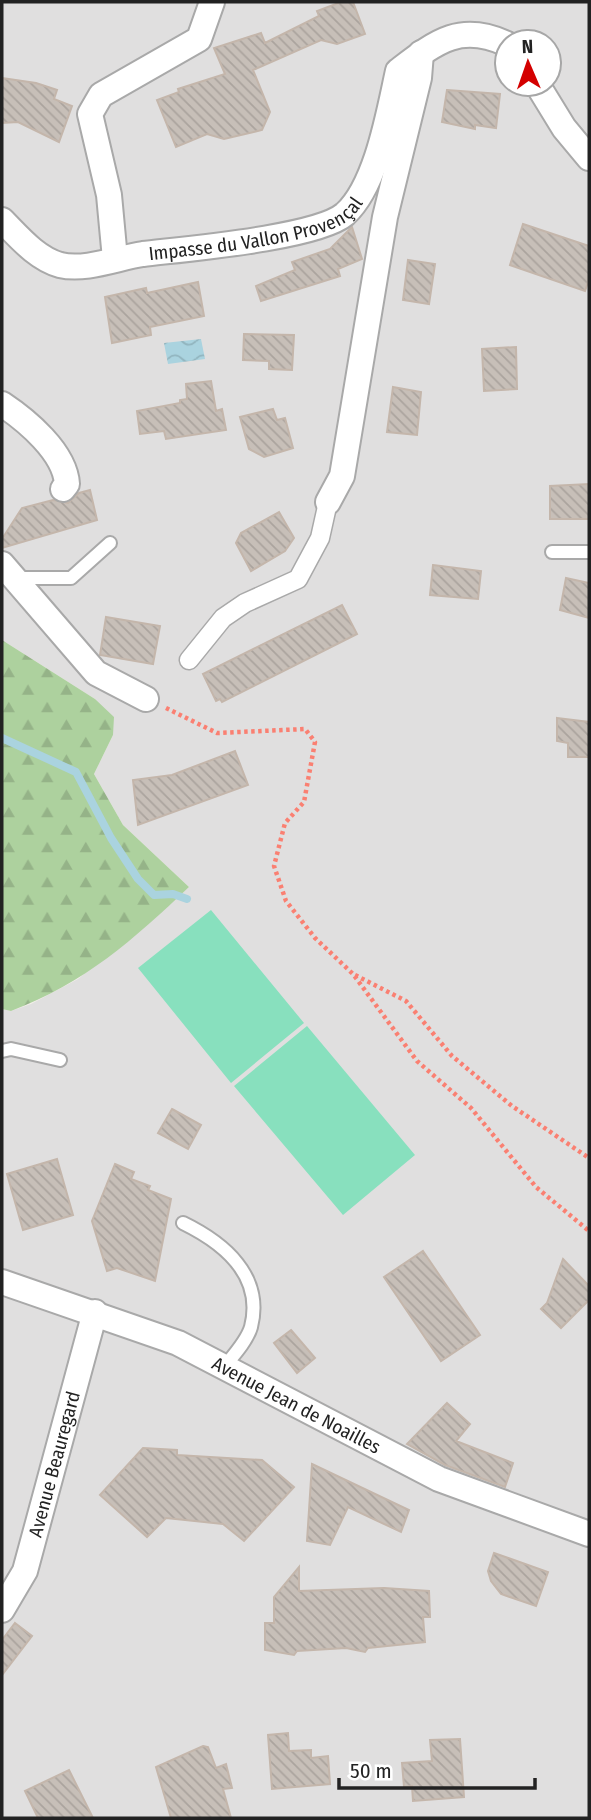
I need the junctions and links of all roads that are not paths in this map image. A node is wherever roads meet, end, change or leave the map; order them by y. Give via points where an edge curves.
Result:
1 (212, 2) edge
2 (493, 38) edge
3 (421, 54) junction
4 (546, 98) edge
5 (589, 158) edge
6 (2, 220) edge
7 (115, 259) junction
8 (2, 404) edge
9 (63, 489) dead end
10 (328, 502) joint
11 (110, 543) dead end
12 (552, 552) dead end
13 (589, 552) edge
14 (9, 571) edge
15 (189, 660) dead end
16 (146, 699) road end
17 (2, 1051) edge
18 (60, 1060) dead end
19 (183, 1223) dead end
20 (2, 1282) edge
21 (95, 1312) junction
22 (224, 1367) junction
23 (589, 1534) edge
24 (2, 1610) edge

1 - 7 street via 199,38 101,95 90,114 109,195
2 - 3 street, Impasse du Vallon Provençal via 449,36
3 - 7 street, Impasse du Vallon Provençal via 398,71 384,132 362,191 345,215 304,230
3 - 10 street, Impasse du Vallon Provençal via 385,217 342,476
4 - 5 street
6 - 7 street, Impasse du Vallon Provençal via 38,255 60,265 83,267
8 - 9 street via 25,419 51,450 66,473
10 - 15 street via 320,538 298,579 223,618
11 - 14 lane via 71,578
12 - 13 lane
14 - 16 street via 96,673
17 - 18 lane
19 - 22 lane via 214,1238 241,1268 253,1293 251,1328
20 - 21 street, Avenue Jean de Noailles
21 - 22 street, Avenue Jean de Noailles via 178,1343
21 - 24 street, Avenue Beauregard via 25,1571
22 - 23 street, Avenue Jean de Noailles via 439,1479

